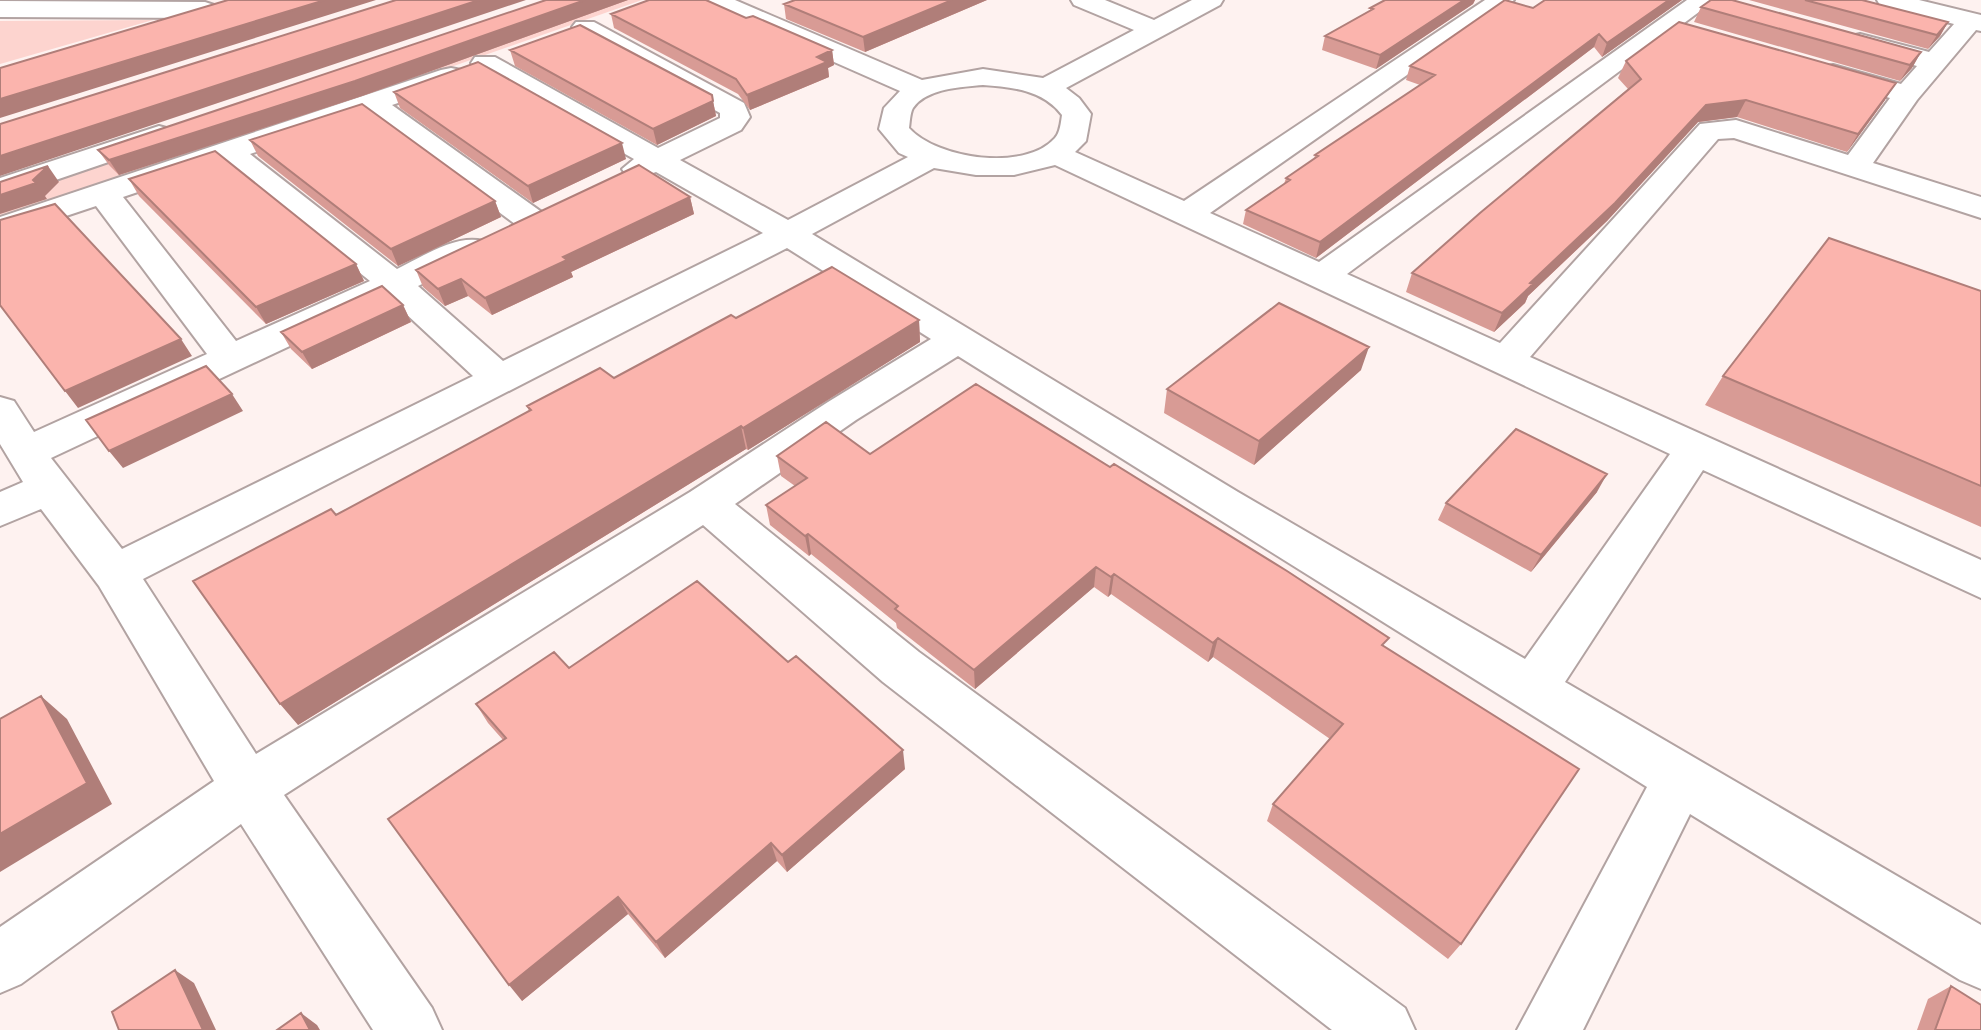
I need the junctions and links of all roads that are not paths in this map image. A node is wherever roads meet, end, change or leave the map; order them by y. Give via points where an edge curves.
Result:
1 (714, 0) edge
2 (1083, 0) edge
3 (1211, 0) edge
4 (1889, 0) edge
5 (1498, 1) edge
6 (1712, 1) edge
7 (0, 9) edge
8 (615, 16) edge
9 (1977, 18) edge
10 (585, 27) junction
11 (1154, 29) junction
12 (1834, 35) edge
13 (117, 37) edge
14 (557, 37) edge
15 (514, 53) edge
16 (1934, 62) junction
17 (485, 63) junction
18 (1809, 66) edge
19 (1045, 88) junction
20 (922, 90) junction
21 (1907, 94) junction
22 (373, 105) junction
23 (181, 128) edge
24 (229, 152) junction
25 (1053, 153) junction
26 (929, 158) junction
27 (656, 161) junction
28 (1855, 167) junction
29 (614, 180) edge
30 (0, 189) edge
31 (102, 192) junction
32 (1981, 208) edge
33 (1185, 215) junction
34 (0, 228) edge
35 (788, 234) junction
36 (1320, 277) junction
37 (395, 284) junction
38 (958, 339) junction
39 (229, 357) junction
40 (1505, 361) junction
41 (498, 378) junction
42 (0, 410) edge
43 (1696, 448) junction
44 (37, 470) junction
45 (705, 503) junction
46 (0, 510) edge
47 (115, 573) junction
48 (1981, 580) edge
49 (1532, 690) junction
50 (1680, 779) junction
51 (248, 788) junction
52 (1981, 959) edge
53 (0, 963) edge
54 (410, 1030) edge
55 (1383, 1030) edge
56 (1549, 1030) edge

1 - 20 street
2 - 11 street
3 - 11 street
4 - 9 street
5 - 33 street
6 - 36 street via 1682,30
7 - 13 street via 217,7
8 - 10 street
9 - 16 street
10 - 14 street
10 - 27 street via 734,109 731,124
11 - 19 street
12 - 16 street
15 - 17 street
16 - 21 street
17 - 22 street
17 - 27 street
18 - 21 street
19 - 20 street via 983,77
19 - 25 street via 1077,114 1078,124 1067,145
20 - 26 street via 896,111 894,128 905,145
21 - 28 street
22 - 24 street
22 - 37 street via 545,213
23 - 30 street
24 - 31 street
24 - 37 street
25 - 26 street via 993,167
25 - 33 street
26 - 35 street
27 - 29 street
27 - 35 street
28 - 32 street
28 - 40 street via 1736,129 1710,130
31 - 34 street
31 - 39 street
33 - 36 street
35 - 38 street
35 - 41 street
36 - 40 street
37 - 39 street
37 - 41 street
38 - 45 street
38 - 49 street
39 - 44 street
40 - 43 street
41 - 47 street
42 - 44 street
43 - 48 street
43 - 49 street
44 - 46 street
44 - 47 street
45 - 51 street
45 - 55 street via 901,667
47 - 51 street
49 - 50 street
50 - 52 street
50 - 56 street
51 - 53 street
51 - 54 street

